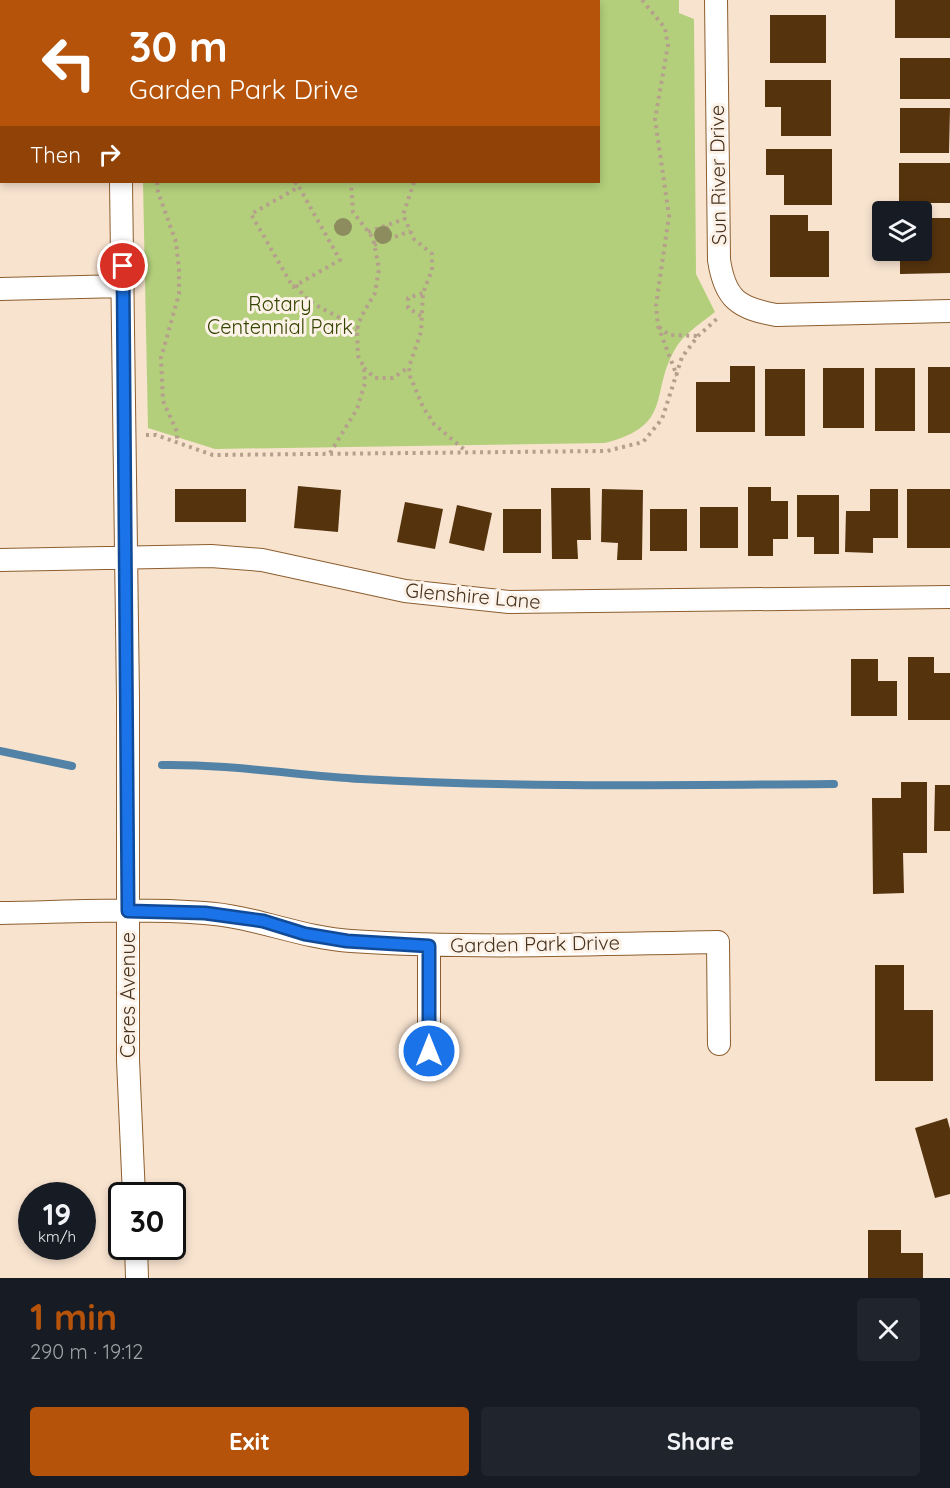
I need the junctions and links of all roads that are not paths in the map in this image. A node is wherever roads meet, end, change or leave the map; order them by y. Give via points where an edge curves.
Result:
1 (716, 0) edge
2 (121, 183) edge
3 (123, 286) junction
4 (0, 289) edge
5 (950, 311) edge
6 (125, 556) junction
7 (0, 560) edge
8 (950, 597) edge
9 (128, 911) junction
10 (0, 913) edge
11 (429, 946) junction
12 (719, 1044) dead end
13 (429, 1051) dead end
14 (133, 1182) edge
15 (137, 1260) edge
16 (138, 1278) edge

1 - 5 street, Sun River Drive via 719,260 722,283 735,301 752,311 776,315
2 - 3 street, Ceres Avenue
3 - 4 street
3 - 6 street, Ceres Avenue
6 - 7 street, Glenshire Lane
6 - 8 street, Glenshire Lane via 262,560 405,591 509,603
6 - 9 street, Ceres Avenue
9 - 10 street, Garden Park Drive
9 - 11 street, Garden Park Drive via 205,913 263,921 347,941
9 - 14 street, Ceres Avenue
11 - 12 street, Garden Park Drive via 718,942
11 - 13 street
15 - 16 street

